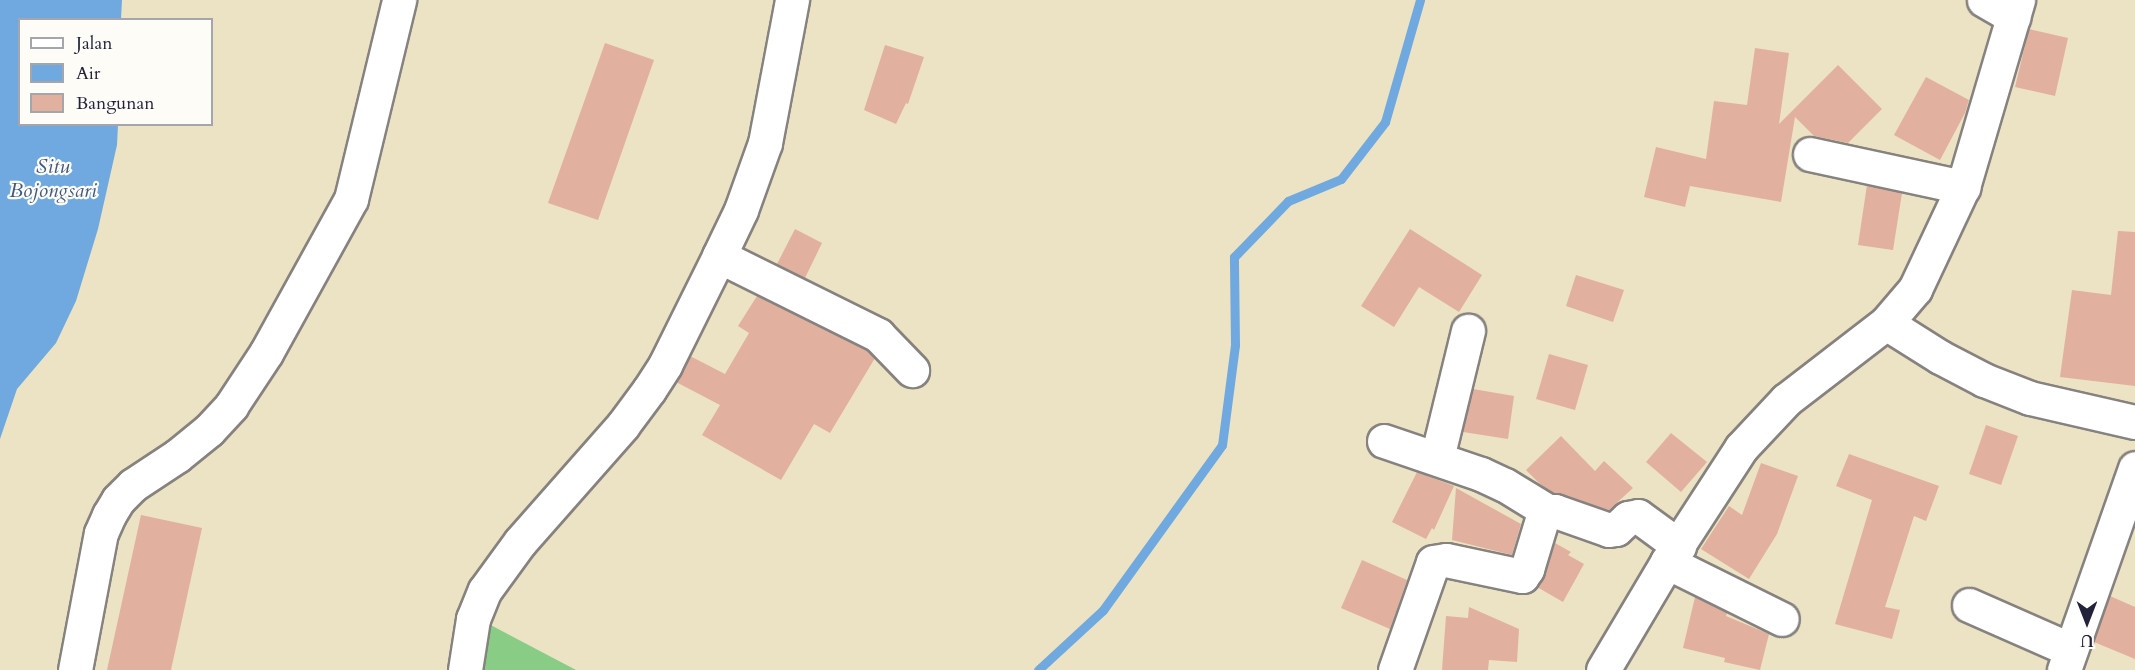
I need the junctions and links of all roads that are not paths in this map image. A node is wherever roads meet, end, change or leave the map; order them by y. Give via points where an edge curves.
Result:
1 (399, 0) edge
2 (792, 0) edge
3 (1984, 0) edge
4 (2016, 8) edge
5 (1810, 154) dead end
6 (1963, 187) junction
7 (719, 256) junction
8 (1886, 323) junction
9 (1468, 331) dead end
10 (912, 370) dead end
11 (2135, 422) edge
12 (1384, 441) dead end
13 (1437, 458) junction
14 (2135, 468) edge
15 (1549, 512) junction
16 (1673, 554) junction
17 (1969, 605) dead end
18 (1782, 619) dead end
19 (2067, 660) edge
20 (75, 670) edge
21 (465, 670) edge
22 (1395, 670) edge
23 (1604, 670) edge

1 - 20 street via 351,200 266,353 231,406 177,456 133,485 109,515 101,532
2 - 7 street via 765,143 741,210
3 - 4 street
4 - 6 street
5 - 6 street
6 - 8 street via 1915,289
7 - 10 street via 878,335
7 - 21 street via 649,390 520,542 485,590 473,619
8 - 11 street via 1984,380 2030,398
8 - 16 street via 1786,400 1741,448
9 - 13 street
12 - 13 street
13 - 15 street via 1504,485
14 - 19 street
15 - 16 street via 1609,530 1638,516
15 - 22 street via 1543,516 1522,576 1446,560 1433,562
16 - 18 street
16 - 23 street
17 - 19 street

